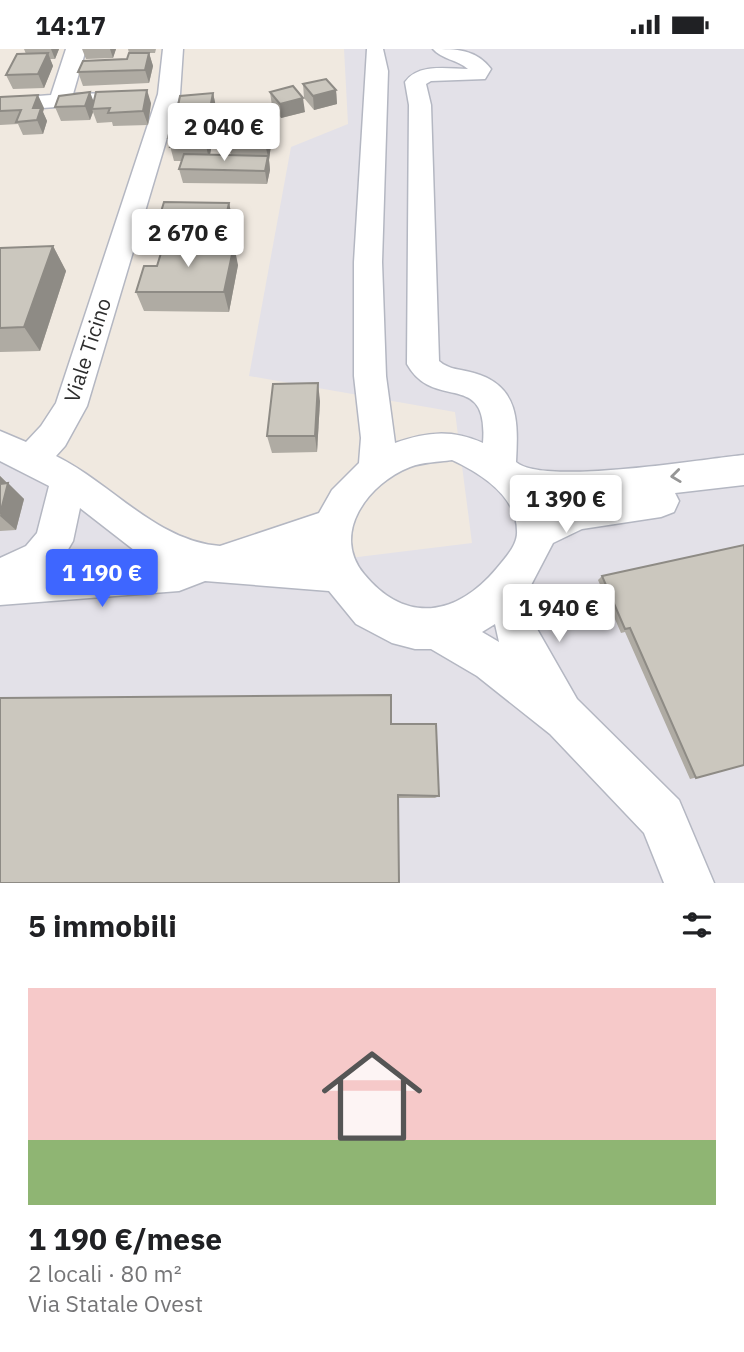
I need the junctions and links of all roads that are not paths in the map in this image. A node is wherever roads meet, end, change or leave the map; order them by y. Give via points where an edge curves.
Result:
1 (76, 49) edge
2 (406, 56) edge
3 (157, 81) edge
4 (60, 101) junction
5 (1, 105) edge
6 (376, 412) junction
7 (500, 417) junction
8 (441, 447) junction
9 (16, 452) edge
10 (744, 470) edge
11 (376, 471) junction
12 (506, 476) junction
13 (68, 479) junction
14 (744, 490) edge
15 (335, 525) junction
16 (537, 532) junction
17 (211, 563) junction
18 (339, 573) junction
19 (0, 577) edge
20 (510, 584) junction
21 (0, 586) edge
22 (437, 629) junction
23 (566, 718) junction
24 (689, 883) edge

1 - 4 street
2 - 6 street via 373,131 370,376
2 - 7 street via 469,59 481,69 478,75 427,75 415,82 420,105 422,355 432,375 483,388 498,405
3 - 4 street
3 - 9 street, Viale Ticino via 71,406 53,436
4 - 5 street
6 - 8 street
6 - 11 street
7 - 8 street
7 - 12 street
8 - 11 street via 400,456
8 - 12 street via 484,458
9 - 13 street
10 -> 12 street via 567,489
11 - 15 street via 353,490
12 - 16 street via 528,502
13 - 17 street via 159,547
13 - 19 street via 54,541 40,559
14 - 16 street via 578,513
15 - 17 street
15 - 18 street via 330,542
16 - 20 street
17 - 18 street
17 - 21 street via 179,573
18 - 22 street via 360,601 390,621 426,631
20 - 22 street via 491,606 460,624
20 - 23 street via 517,635
22 - 23 street via 492,661
23 - 24 street via 662,817

